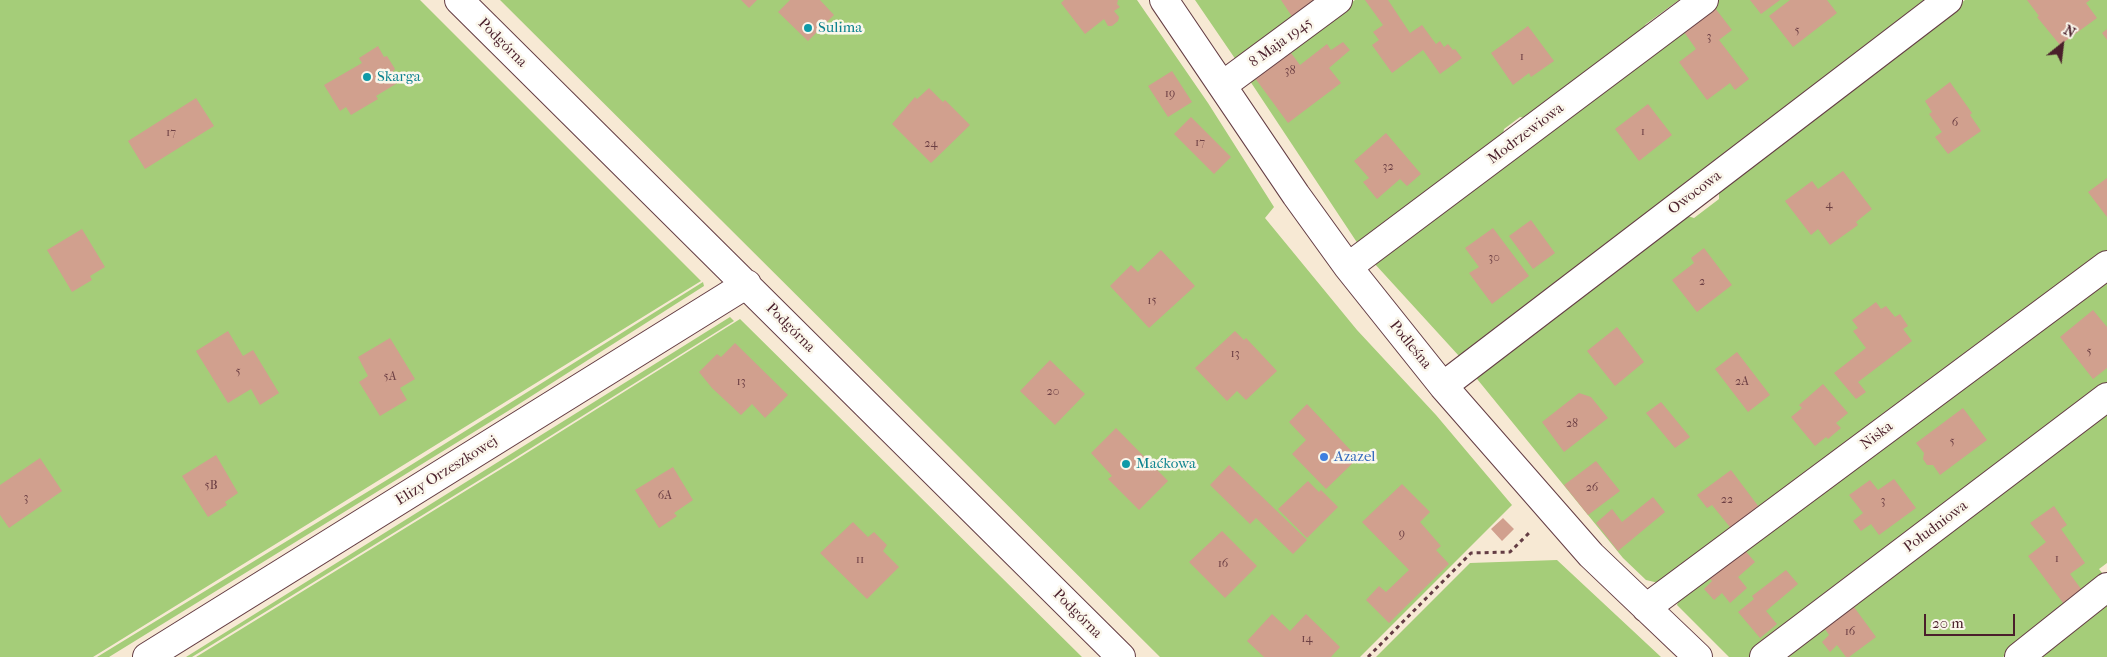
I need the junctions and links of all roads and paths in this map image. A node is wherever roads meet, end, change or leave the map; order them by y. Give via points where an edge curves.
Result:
1 (459, 0) edge
2 (1164, 0) edge
3 (1338, 0) edge
4 (1704, 0) edge
5 (1948, 0) edge
6 (1223, 85) junction
7 (2107, 264) edge
8 (1348, 267) junction
9 (747, 284) junction
10 (1443, 386) junction
11 (2107, 397) edge
12 (1536, 526) dead end
13 (2107, 587) edge
14 (1646, 608) junction
15 (147, 657) edge
16 (1120, 657) edge
17 (1368, 657) edge
18 (1698, 657) edge
19 (1764, 657) edge
20 (2019, 657) edge

1 - 9 street, Podgórna
2 - 6 street, Podleśna
3 - 6 street, 8 Maja 1945
4 - 8 street, Modrzewiowa
5 - 10 street, Owocowa
6 - 8 street, Podleśna
7 - 14 street, Niska
8 - 10 street, Podleśna
9 - 15 street, Elizy Orzeszkowej
9 - 16 street, Podgórna
10 - 14 street, Podleśna via 1585,548
11 - 19 street, Południowa
12 - 17 path via 1510,552 1471,553
13 - 20 street
14 - 18 street, Podleśna

